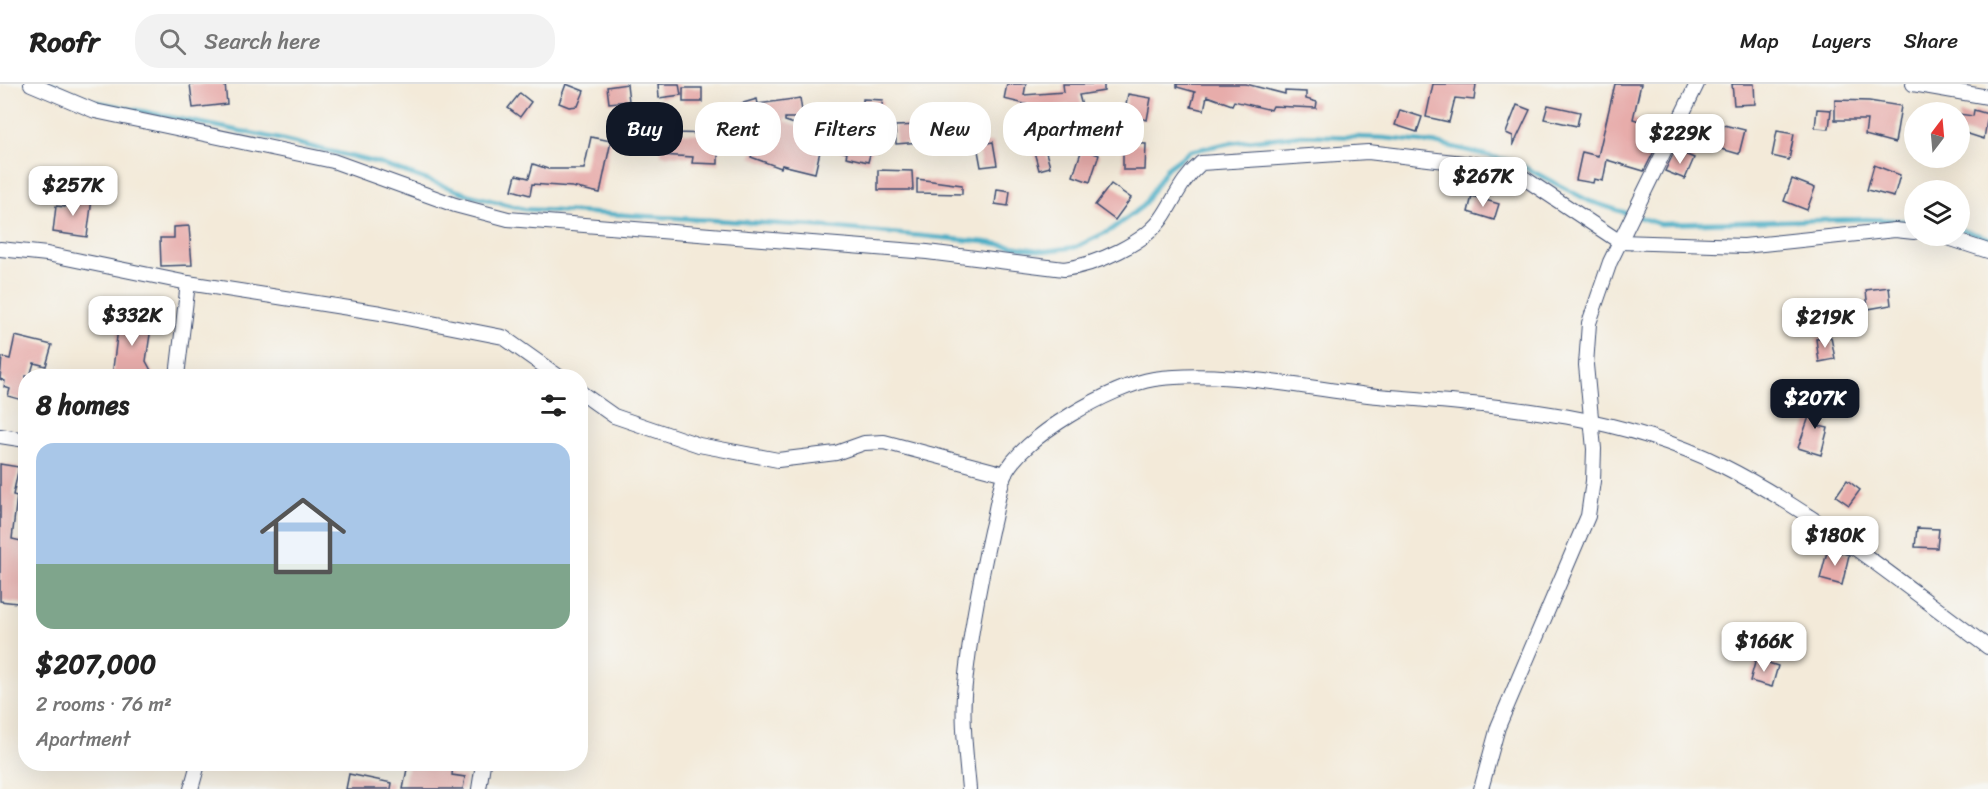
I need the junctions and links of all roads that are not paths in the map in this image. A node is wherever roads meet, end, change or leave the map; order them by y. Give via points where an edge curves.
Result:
1 (31, 84) edge
2 (1697, 84) edge
3 (1914, 84) edge
4 (1988, 97) edge
5 (1904, 231) edge
6 (1620, 242) junction
7 (1970, 245) edge
8 (0, 249) edge
9 (1988, 251) edge
10 (188, 283) junction
11 (178, 369) edge
12 (548, 369) edge
13 (588, 398) edge
14 (1589, 420) junction
15 (0, 436) edge
16 (18, 439) edge
17 (1005, 474) junction
18 (1988, 647) edge
19 (196, 771) edge
20 (482, 771) edge
21 (192, 789) edge
22 (479, 789) edge
23 (969, 789) edge
24 (1481, 789) edge

1 - 6 street via 95,111 333,161 455,205 508,219 927,252 1064,269 1085,267 1116,254 1156,226 1184,178 1201,163 1368,152 1480,165 1521,176
2 - 6 street
3 - 4 street
5 - 6 street via 1744,246
6 - 14 street via 1588,323
7 - 9 street
8 - 10 street via 47,254
10 - 11 street
10 - 12 street via 503,337
13 - 17 street via 614,416 699,445 733,452 778,460 884,442
14 - 17 street via 1202,376 1155,379 1123,386 1091,402 1029,446
14 - 18 street via 1679,447 1765,490 1820,524
14 - 24 street via 1594,460 1588,516 1498,727
15 - 16 street
17 - 23 street via 984,564 964,686
19 - 21 street
20 - 22 street

